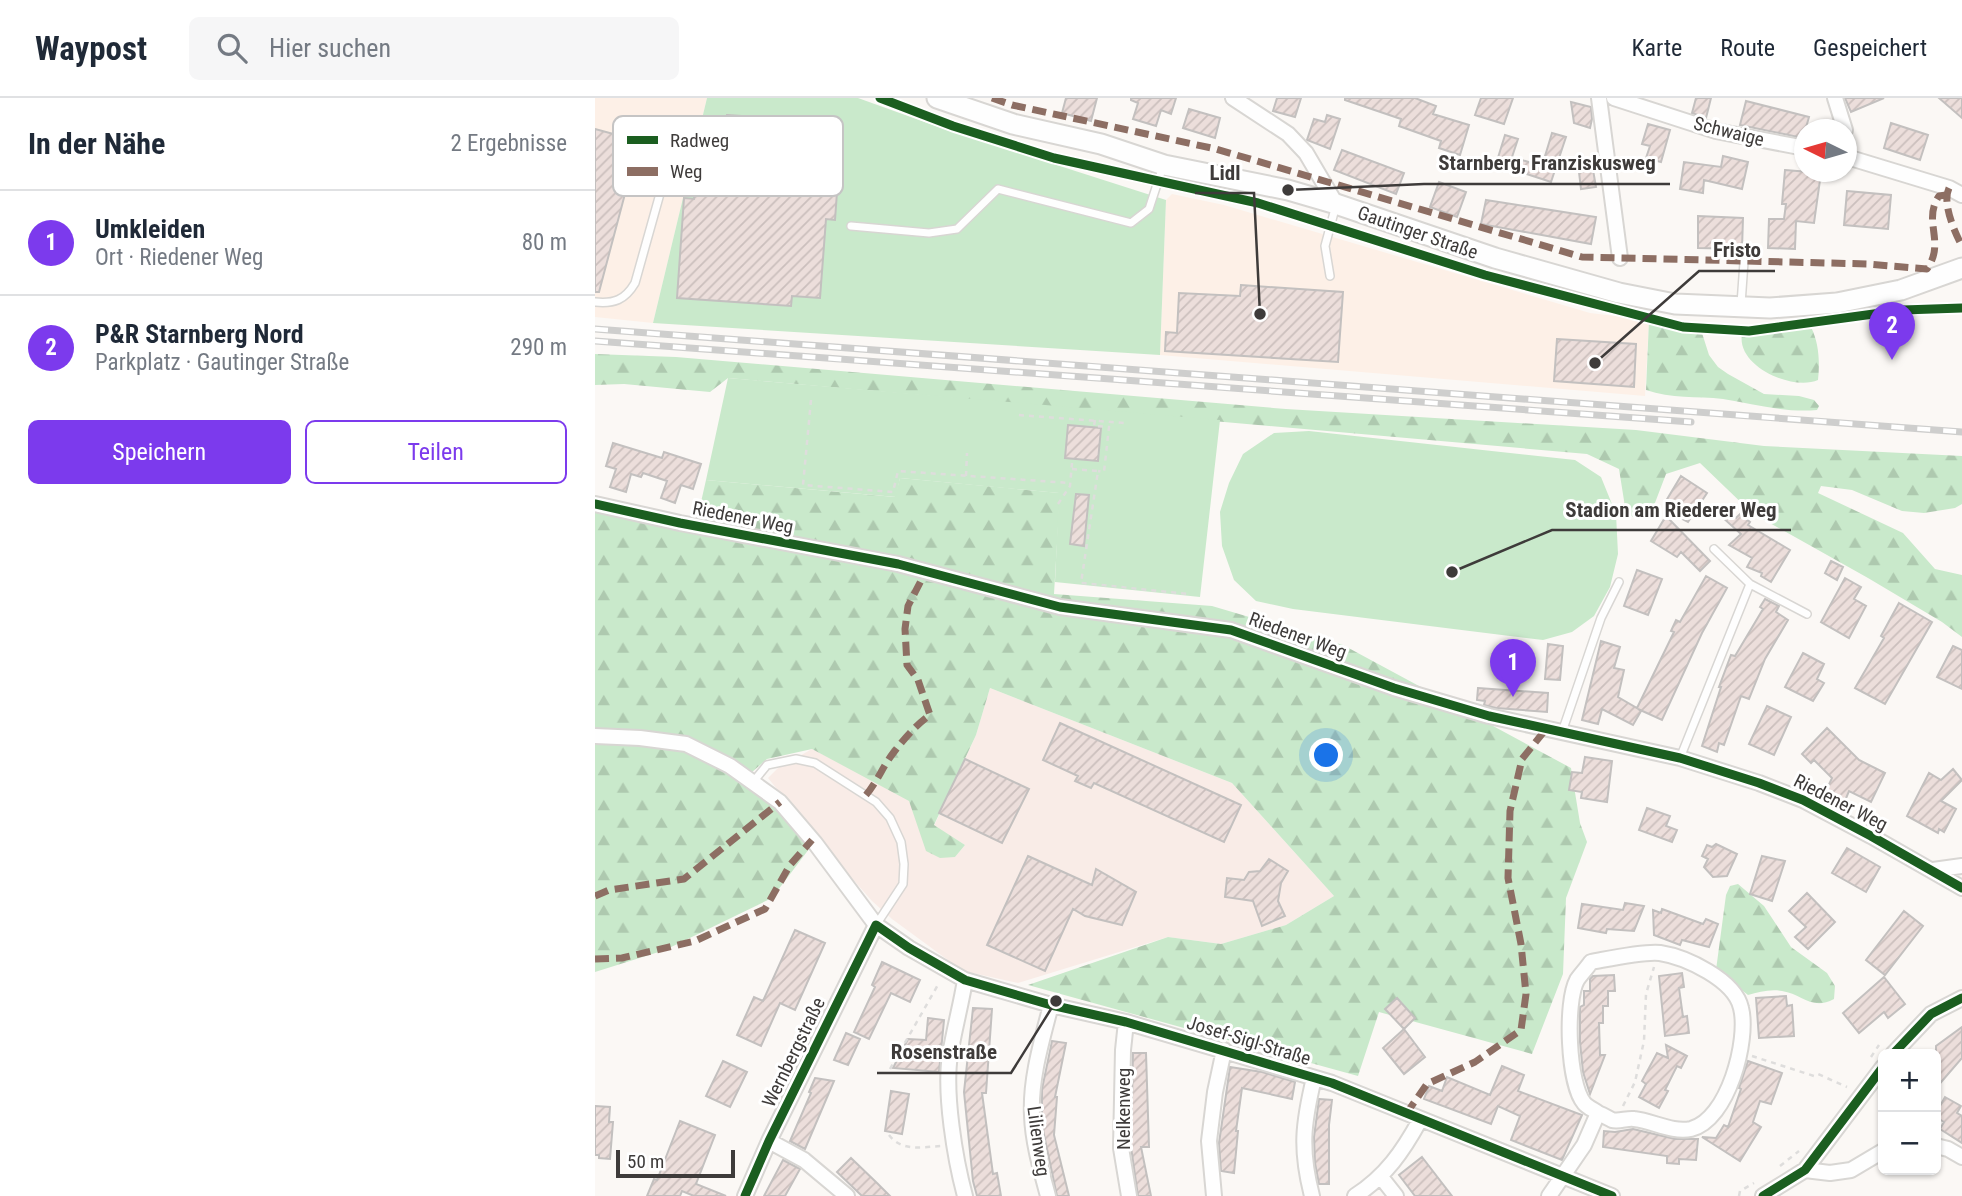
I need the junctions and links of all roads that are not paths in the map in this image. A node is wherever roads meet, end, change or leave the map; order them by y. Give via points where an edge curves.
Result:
1 (937, 98) edge
2 (1233, 98) edge
3 (1599, 98) edge
4 (1614, 98) edge
5 (1835, 98) edge
6 (1842, 119) edge
7 (1794, 146) edge
8 (1857, 160) edge
9 (1164, 165) junction
10 (1962, 195) edge
11 (659, 196) edge
12 (1336, 204) junction
13 (851, 226) dead end
14 (1620, 258) dead end
15 (1744, 262) dead end
16 (1962, 268) edge
17 (1330, 276) dead end
18 (595, 302) edge
19 (1741, 308) junction
20 (595, 504) edge
21 (1714, 550) dead end
22 (1619, 582) dead end
23 (1750, 584) junction
24 (1807, 614) dead end
25 (1562, 732) junction
26 (595, 736) edge
27 (1680, 758) junction
28 (752, 782) junction
29 (1962, 866) edge
30 (1933, 870) junction
31 (1962, 888) edge
32 (876, 925) junction
33 (965, 980) junction
34 (1962, 998) edge
35 (1051, 1004) junction
36 (1126, 1022) junction
37 (1898, 1049) edge
38 (1224, 1050) junction
39 (1878, 1074) edge
40 (1314, 1078) junction
41 (1598, 1113) junction
42 (1420, 1120) junction
43 (769, 1141) junction
44 (1941, 1147) edge
45 (1878, 1154) edge
46 (1962, 1157) edge
47 (1805, 1170) junction
48 (1381, 1177) junction
49 (1562, 1177) junction
50 (1773, 1194) edge
51 (745, 1196) edge
52 (847, 1196) edge
53 (965, 1196) edge
54 (1048, 1196) edge
55 (1129, 1196) edge
56 (1214, 1196) edge
57 (1312, 1196) edge
58 (1355, 1196) edge
59 (1397, 1196) edge
60 (1549, 1196) edge
61 (1612, 1196) edge

1 - 9 main road, Gautinger Straße
2 - 12 street via 1288,134 1306,153
3 - 14 street
4 - 7 street, Schwaige via 1716,131
5 - 6 street
8 - 10 street
9 - 12 main road, Gautinger Straße
9 - 13 lane via 1149,209 1131,223 998,189 957,229 929,233
11 - 18 lane via 635,283 618,301
12 - 17 lane via 1325,246
12 - 19 main road, Gautinger Straße via 1495,258 1619,293 1675,304
15 - 19 lane
16 - 19 main road, Gautinger Straße via 1871,297 1796,307
20 - 25 street, Riedener Weg via 898,564 1060,607 1231,629 1394,688
21 - 23 lane
22 - 25 lane via 1601,618
23 - 24 lane
23 - 27 lane
25 - 27 street, Riedener Weg
26 - 28 street, Josef-Sigl-Straße via 686,744
27 - 30 street, Riedener Weg via 1803,800
28 - 32 street, Josef-Sigl-Straße via 780,802
28 - 32 lane via 767,765 796,759 815,764 876,802 890,818 901,842 903,884
29 - 30 street
30 - 31 street, Riedener Weg
32 - 33 street, Josef-Sigl-Straße
32 - 43 street, Wernbergstraße
33 - 35 street, Josef-Sigl-Straße
33 - 53 street via 950,1056 950,1110
34 - 37 street via 1931,1014
35 - 36 street, Josef-Sigl-Straße
35 - 54 street, Lilienweg via 1036,1064 1032,1115
36 - 38 street, Josef-Sigl-Straße
36 - 55 street, Nelkenweg via 1121,1148
38 - 40 street, Josef-Sigl-Straße
38 - 56 street via 1209,1141
39 - 47 street
40 - 42 street, Josef-Sigl-Straße
40 - 57 street via 1303,1136 1304,1168
41 - 41 street via 1584,1103 1572,1060 1570,1006 1577,981 1591,962 1658,953 1707,970 1735,995 1743,1032 1730,1086 1712,1118 1692,1129 1673,1129 1633,1119 1615,1121
41 - 49 street via 1584,1146
42 - 48 street
42 - 49 street, Josef-Sigl-Straße
43 - 51 street, Wernbergstraße
43 - 52 street via 804,1160
44 - 46 street
45 - 47 street via 1851,1170
47 - 50 street
48 - 58 street
48 - 59 street
49 - 60 street
49 - 61 street, Josef-Sigl-Straße

